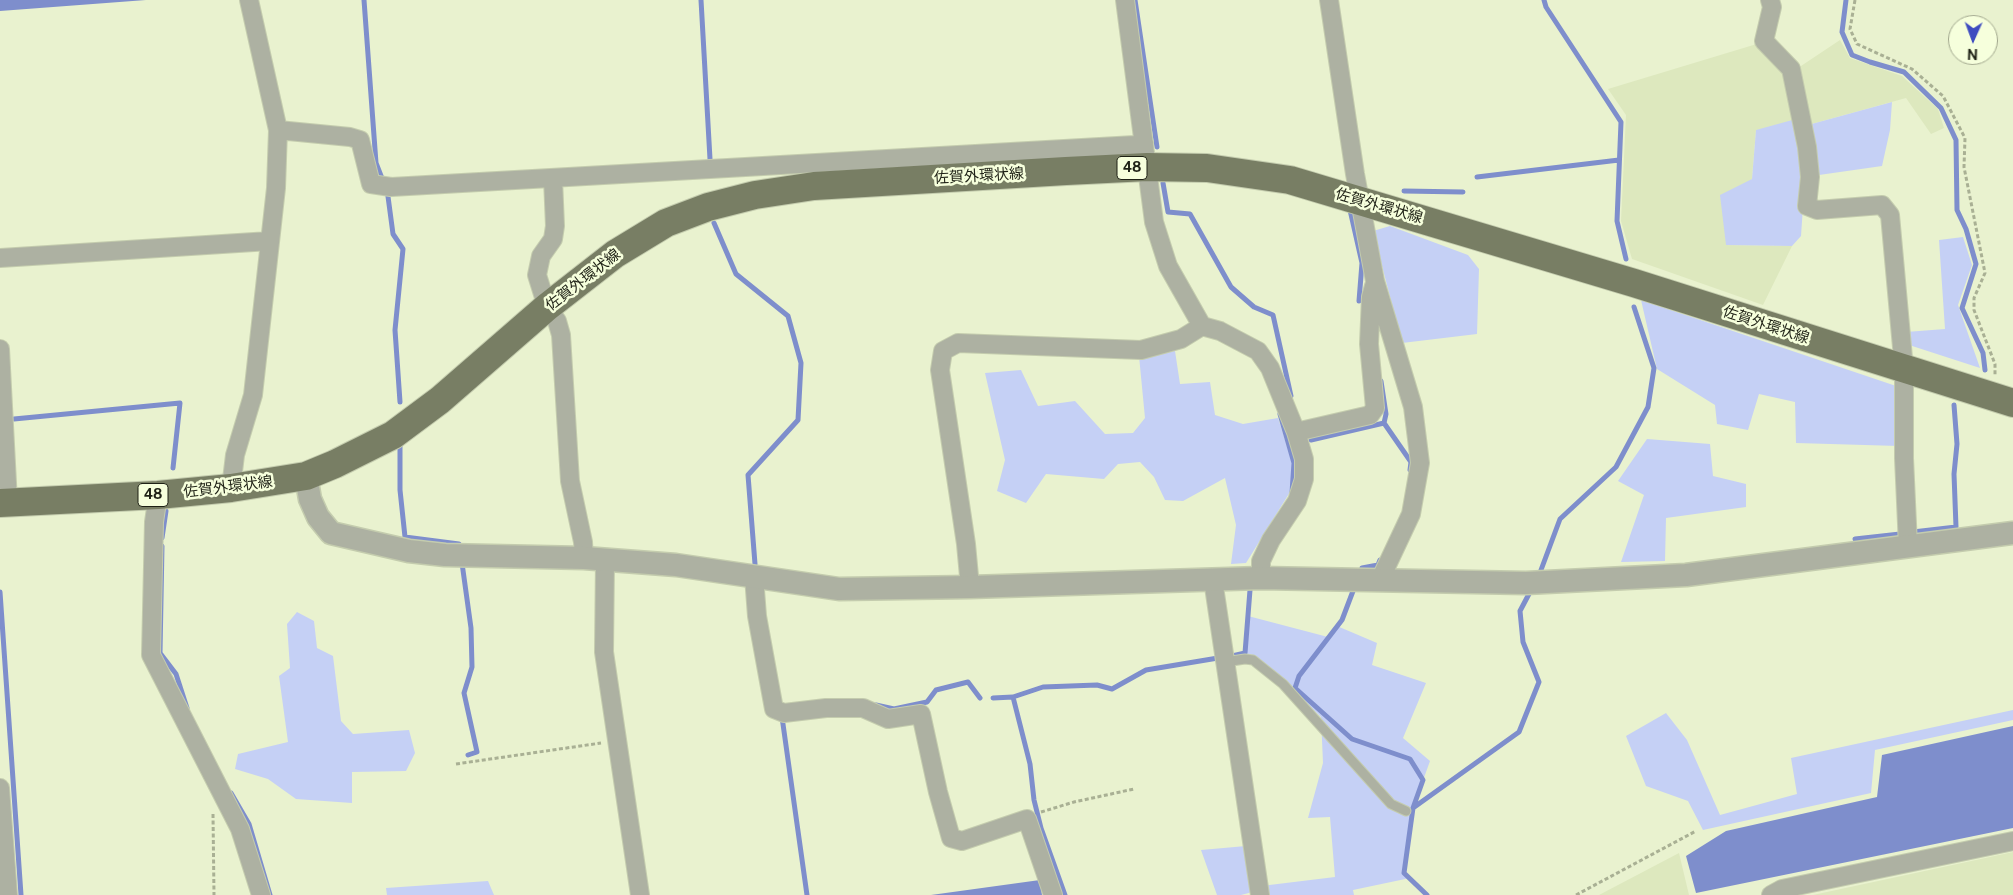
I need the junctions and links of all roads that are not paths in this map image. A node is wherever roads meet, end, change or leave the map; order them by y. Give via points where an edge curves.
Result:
1 (249, 0) edge
2 (1125, 0) edge
3 (1329, 0) edge
4 (1770, 0) edge
5 (278, 130) junction
6 (1146, 155) junction
7 (553, 179) junction
8 (1359, 200) junction
9 (270, 241) junction
10 (0, 258) edge
11 (1375, 281) junction
12 (547, 307) junction
13 (1202, 326) junction
14 (0, 349) edge
15 (1904, 369) junction
16 (2001, 399) edge
17 (1296, 432) junction
18 (306, 476) junction
19 (231, 488) junction
20 (158, 495) junction
21 (4, 503) edge
22 (2013, 533) edge
23 (1908, 546) junction
24 (595, 559) junction
25 (754, 577) junction
26 (1261, 578) junction
27 (1213, 580) junction
28 (1380, 580) junction
29 (970, 587) junction
30 (1225, 662) junction
31 (0, 788) edge
32 (1406, 811) dead end
33 (2013, 841) edge
34 (8, 895) edge
35 (261, 895) edge
36 (640, 895) edge
37 (1053, 895) edge
38 (1259, 895) edge
39 (1771, 895) edge

1 - 5 street
2 - 6 street
3 - 8 street
4 - 15 street via 1772,7 1764,41 1791,69 1807,148 1810,176 1808,206 1817,210 1882,205 1890,215
5 - 7 street via 360,140 371,184 386,187
5 - 9 street
6 - 7 street via 1135,145
6 - 8 main road, 佐賀外環状線 / 48 via 1290,180
6 - 12 main road, 佐賀外環状線 / 48 via 814,186 754,195 708,207 666,223 615,254
6 - 13 street via 1154,222 1168,266
7 - 12 street via 555,226 553,238 541,256 537,275
8 - 11 street
8 - 15 main road, 佐賀外環状線 / 48
9 - 10 street
9 - 19 street via 252,395
11 - 17 street via 1370,297 1369,344 1374,408 1370,415
11 - 28 street via 1412,407 1420,463 1411,514
12 - 18 main road, 佐賀外環状線 / 48 via 440,400 392,435
12 - 24 street via 557,321 561,335 570,481 583,542
13 - 17 street via 1220,331 1258,351 1270,368
13 - 29 street via 1181,339 1141,350 958,343 943,351 940,370
14 - 21 street
15 - 16 main road, 佐賀外環状線 / 48
15 - 23 street
17 - 26 street via 1304,459 1304,479 1297,502 1271,540 1262,561
18 - 19 main road, 佐賀外環状線 / 48
18 - 24 street via 310,499 318,517 331,533 436,554
19 - 20 main road, 佐賀外環状線 / 48
20 - 21 main road, 佐賀外環状線 / 48
20 - 35 street via 154,522 151,655 240,829
22 - 23 street
23 - 28 street via 1686,575 1526,583
24 - 25 street
24 - 36 street via 604,652
25 - 29 street via 840,589
25 - 37 street via 757,616 774,709 784,713 863,708 888,719 921,714 951,838 962,841 1027,819
26 - 27 street
26 - 28 street
27 - 29 street
27 - 30 street
30 - 32 lane via 1245,658 1253,660 1283,684 1391,804
30 - 38 street
31 - 34 street
33 - 39 street via 1782,889

